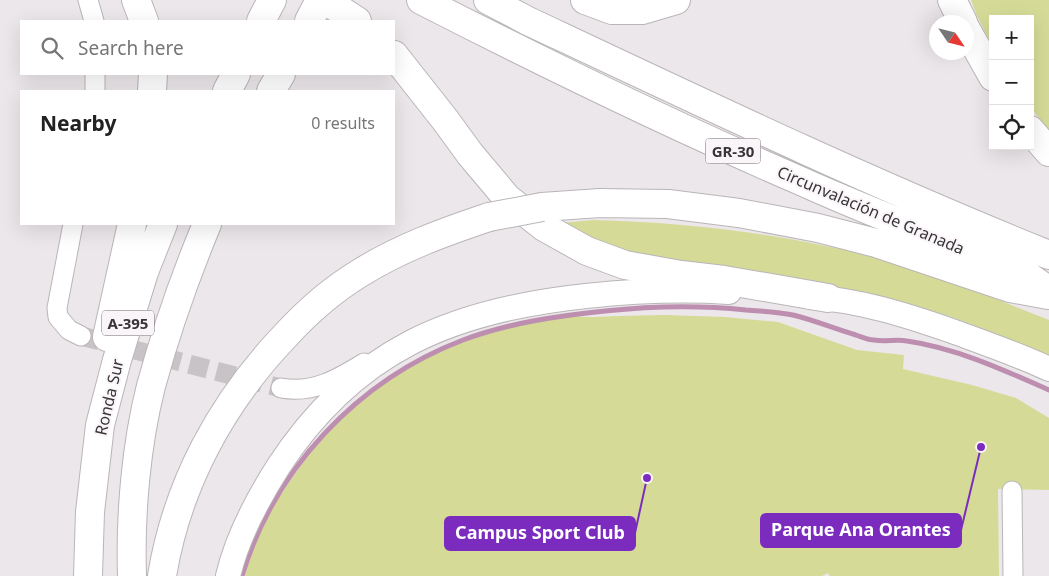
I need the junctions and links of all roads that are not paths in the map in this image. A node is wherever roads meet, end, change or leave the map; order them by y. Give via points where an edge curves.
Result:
1 (88, 0) edge
2 (136, 0) edge
3 (320, 0) edge
4 (325, 0) edge
5 (421, 0) edge
6 (488, 0) edge
7 (584, 0) edge
8 (676, 0) edge
9 (952, 0) edge
10 (960, 15) edge
11 (94, 20) edge
12 (144, 20) edge
13 (310, 20) edge
14 (355, 20) edge
15 (974, 43) edge
16 (395, 56) edge
17 (989, 70) edge
18 (95, 75) edge
19 (153, 75) edge
20 (235, 75) edge
21 (280, 75) edge
22 (95, 90) edge
23 (152, 90) edge
24 (228, 90) edge
25 (272, 90) edge
26 (1034, 135) edge
27 (1049, 152) edge
28 (73, 225) edge
29 (132, 225) edge
30 (162, 225) edge
31 (207, 225) edge
32 (1049, 255) edge
33 (1049, 291) edge
34 (1049, 295) edge
35 (828, 298) junction
36 (81, 336) tunnel mouth
37 (408, 343) junction
38 (1049, 369) edge
39 (281, 388) tunnel mouth
40 (100, 425) junction
41 (1012, 491) dead end
42 (88, 576) edge
43 (132, 576) edge
44 (162, 576) edge
45 (228, 576) edge
46 (1013, 576) edge

1 - 11 street
2 - 12 highway
3 - 13 highway
4 - 14 highway
5 - 33 highway, Circunvalación de Granada / GR-30 via 641,109 794,179 1018,270
6 - 32 highway, Circunvalación de Granada / GR-30 via 789,144 960,220
7 - 8 highway via 612,10 642,10
9 - 10 highway
15 - 17 highway
16 - 35 highway via 507,198 544,228 587,251 625,265
18 - 22 street
19 - 23 highway
20 - 24 highway
21 - 25 highway
26 - 27 highway
28 - 36 street via 57,308 58,317 69,330
29 - 40 highway via 97,390
30 - 40 highway, Ronda Sur / A-395 via 144,272
31 - 43 highway via 183,282 151,388 136,463
34 - 44 highway, bridge via 1010,288 876,243 739,213 668,204 600,203 542,207 489,217 402,250 359,273 309,310 260,362 234,397 195,467 179,505
35 - 37 main road via 723,291 606,294 484,313
35 - 38 main road via 926,322 1012,352
37 - 39 street via 389,348 322,385 305,390
37 - 45 main road via 348,386 312,422 287,454 244,530
40 - 42 highway, Ronda Sur / A-395 via 90,512
41 - 46 street

